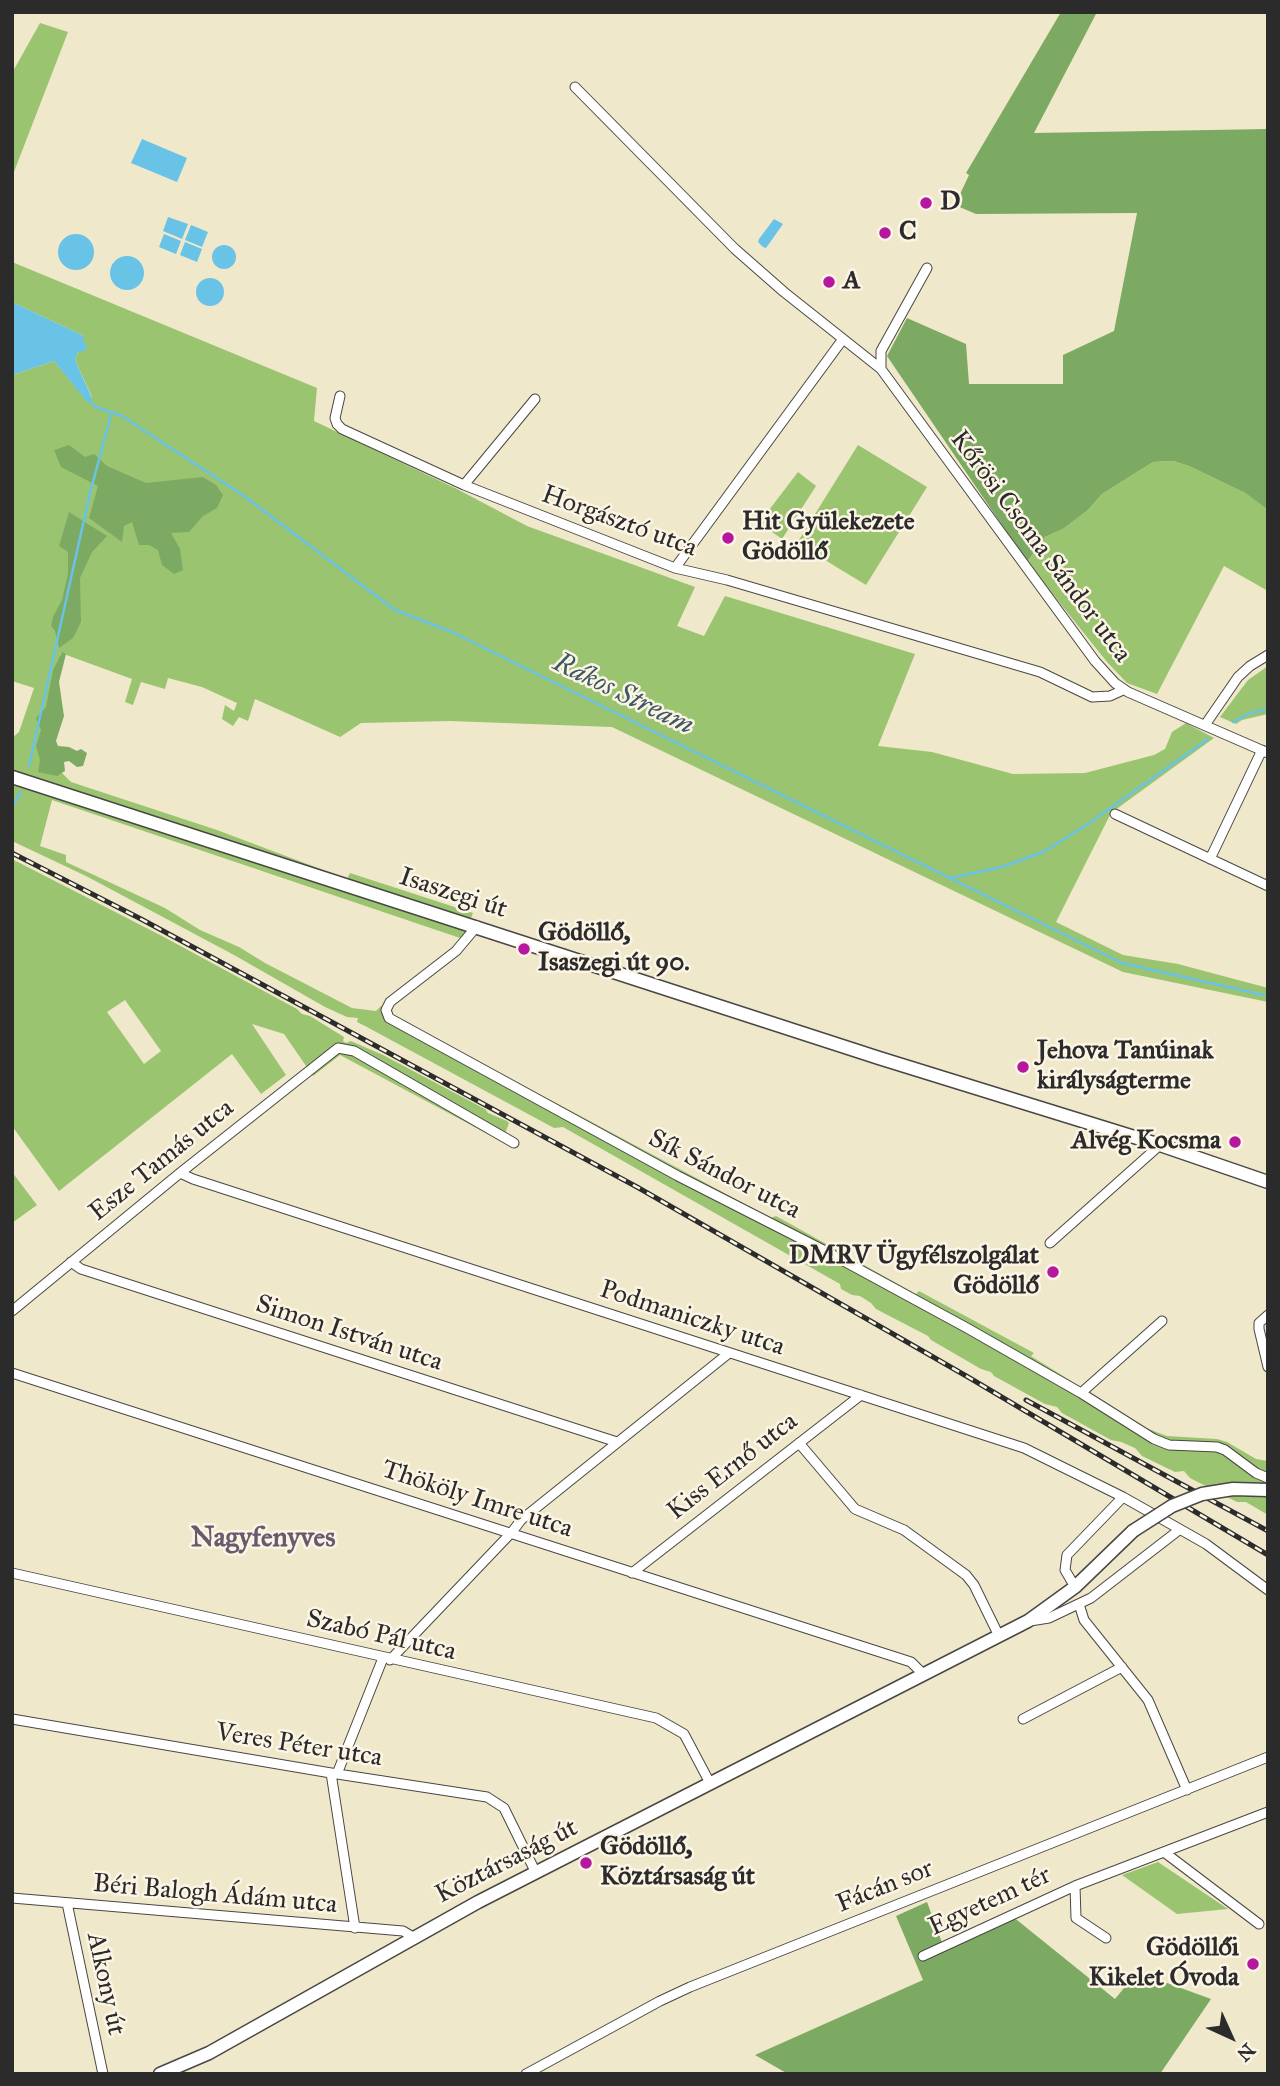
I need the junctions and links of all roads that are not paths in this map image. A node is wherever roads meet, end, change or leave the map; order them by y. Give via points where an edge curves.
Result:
1 (575, 87) dead end
2 (927, 268) dead end
3 (842, 339) junction
4 (881, 369) junction
5 (340, 396) dead end
6 (534, 399) dead end
7 (464, 485) junction
8 (675, 568) junction
9 (1268, 656) edge
10 (1123, 690) junction
11 (1205, 725) junction
12 (1265, 752) edge
13 (12, 777) edge
14 (1115, 814) dead end
15 (1210, 859) junction
16 (1268, 886) edge
17 (477, 926) junction
18 (514, 1143) dead end
19 (1160, 1145) junction
20 (180, 1172) junction
21 (1268, 1182) edge
22 (1050, 1243) dead end
23 (71, 1262) junction
24 (12, 1311) edge
25 (1268, 1315) edge
26 (1162, 1321) dead end
27 (729, 1353) junction
28 (1268, 1367) edge
29 (12, 1373) edge
30 (1080, 1393) junction
31 (861, 1395) junction
32 (617, 1442) junction
33 (799, 1443) junction
34 (1268, 1478) edge
35 (1268, 1490) edge
36 (1123, 1497) junction
37 (1179, 1530) junction
38 (512, 1532) junction
39 (12, 1573) edge
40 (632, 1573) junction
41 (1075, 1587) junction
42 (1268, 1590) edge
43 (1080, 1604) junction
44 (1028, 1621) junction
45 (999, 1636) junction
46 (387, 1659) junction
47 (1122, 1667) junction
48 (924, 1675) junction
49 (12, 1719) edge
50 (1023, 1719) dead end
51 (1268, 1757) edge
52 (334, 1774) junction
53 (710, 1783) junction
54 (1187, 1790) junction
55 (1268, 1812) edge
56 (1164, 1852) junction
57 (536, 1873) junction
58 (1075, 1886) junction
59 (12, 1898) edge
60 (67, 1903) junction
61 (1259, 1924) dead end
62 (355, 1928) junction
63 (413, 1937) junction
64 (1106, 1938) dead end
65 (923, 1956) dead end
66 (179, 2070) edge
67 (103, 2074) edge
68 (160, 2074) edge
69 (526, 2074) edge

1 - 3 street, Kőrösi Csoma Sándor utca via 735,249
2 - 4 street via 881,351
3 - 4 street, Kőrösi Csoma Sándor utca
3 - 8 street
4 - 10 street, Kőrösi Csoma Sándor utca via 1095,661
5 - 7 street, Horgásztó utca via 335,418 339,427
6 - 7 street
7 - 8 street, Horgásztó utca
8 - 10 street, Horgásztó utca via 1040,672 1092,697
9 - 11 street via 1238,677
10 - 11 street, Kőrösi Csoma Sándor utca
11 - 12 street, Kőrösi Csoma Sándor utca
12 - 15 street
13 - 17 main road, Isaszegi út
14 - 15 street
15 - 16 street
17 - 19 main road, Isaszegi út
17 - 30 street, Sík Sándor utca via 456,951 390,1002 386,1012 391,1020 829,1253
18 - 20 street, Esze Tamás utca via 354,1051 340,1048
19 - 21 main road, Isaszegi út
19 - 22 street
20 - 23 street, Esze Tamás utca
20 - 27 street, Podmaniczky utca
23 - 24 street, Esze Tamás utca
23 - 32 street, Simon István utca via 81,1269
25 - 28 street via 1259,1323
26 - 30 street
27 - 31 street, Podmaniczky utca
27 - 32 street
29 - 38 street, Thököly Imre utca
30 - 34 street, Sík Sándor utca via 1163,1443 1217,1447
31 - 33 street, Kiss Ernő utca
31 - 36 street, Podmaniczky utca via 1024,1448
32 - 38 street via 520,1520
33 - 40 street, Kiss Ernő utca
33 - 45 street via 855,1509 904,1530 966,1575
35 - 41 main road, Köztársaság út, bridge via 1202,1494 1172,1506 1133,1531
36 - 37 street, Podmaniczky utca
36 - 41 street via 1067,1555 1065,1570
37 - 42 street, Podmaniczky utca
37 - 43 street, Köztársaság út
38 - 40 street, Thököly Imre utca
38 - 46 street
39 - 46 street, Szabó Pál utca
40 - 48 street, Thököly Imre utca via 911,1662
41 - 44 main road, Köztársaság út
43 - 44 street, Köztársaság út via 1049,1618
43 - 47 street via 1084,1620
44 - 45 main road, Köztársaság út
45 - 48 main road, Köztársaság út
46 - 52 street
46 - 53 street, Szabó Pál utca via 656,1718 684,1734
47 - 50 street
47 - 54 street via 1148,1700
48 - 53 main road, Köztársaság út
49 - 52 street, Veres Péter utca
51 - 54 street, Fácán sor
52 - 57 street, Veres Péter utca via 494,1800 508,1815
52 - 62 street
53 - 57 main road, Köztársaság út
54 - 69 street, Fácán sor via 690,1987
55 - 56 street, Egyetem tér
56 - 58 street, Egyetem tér
56 - 61 street
57 - 63 main road, Köztársaság út
58 - 64 street, Egyetem tér via 1076,1918
58 - 65 street, Egyetem tér
59 - 60 street, Béri Balogh Ádám utca
60 - 62 street, Béri Balogh Ádám utca
60 - 67 street, Alkony út
62 - 63 street, Béri Balogh Ádám utca via 403,1931
63 - 66 main road, Köztársaság út
66 - 68 main road, Köztársaság út

